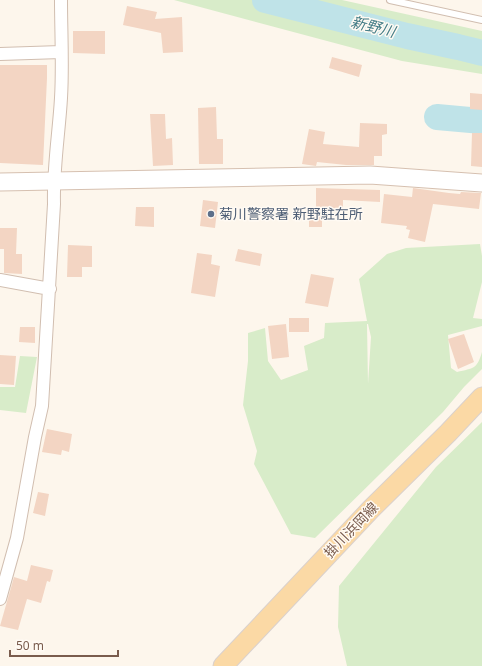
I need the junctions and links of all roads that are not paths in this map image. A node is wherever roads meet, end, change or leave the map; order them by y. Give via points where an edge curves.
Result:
1 (61, 0) edge
2 (390, 0) edge
3 (482, 20) edge
4 (61, 52) junction
5 (0, 54) edge
6 (53, 181) junction
7 (0, 182) edge
8 (482, 183) edge
9 (0, 280) edge
10 (50, 289) junction
11 (482, 397) edge
12 (0, 599) edge
13 (223, 666) edge

1 - 4 street
2 - 3 lane
4 - 5 street
4 - 6 street via 60,109
6 - 7 street
6 - 8 street via 370,175
6 - 10 street
9 - 10 street
10 - 12 street via 42,406 18,538
11 - 13 main road, 掛川浜岡線 via 371,509

